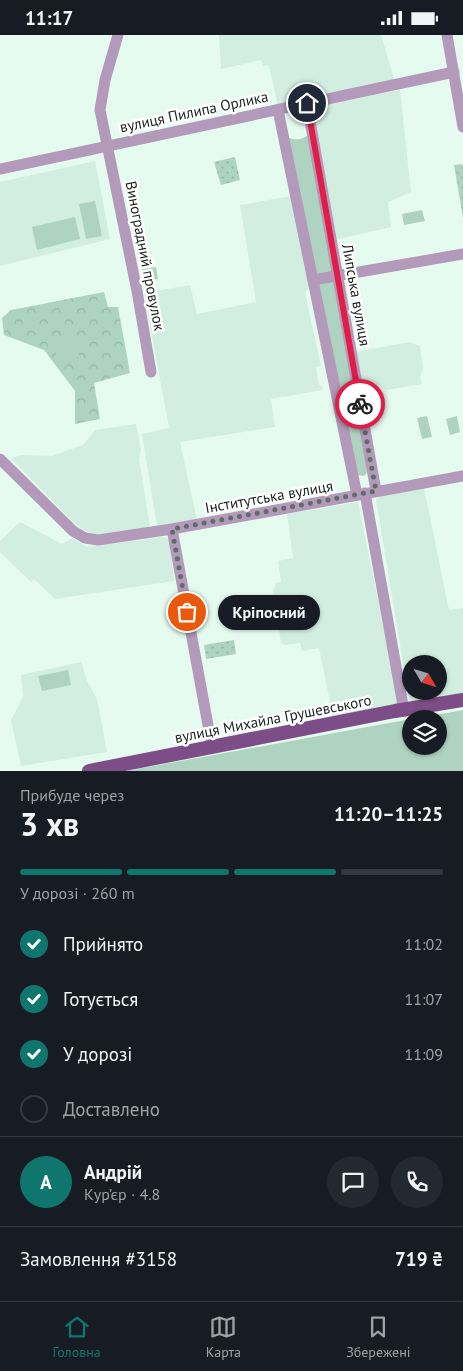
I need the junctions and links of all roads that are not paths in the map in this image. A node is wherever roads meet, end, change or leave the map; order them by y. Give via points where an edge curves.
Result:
1 (118, 35) edge
2 (447, 35) edge
3 (454, 72) junction
4 (307, 103) junction
5 (278, 110) junction
6 (463, 127) edge
7 (108, 146) junction
8 (0, 169) edge
9 (463, 254) edge
10 (337, 276) junction
11 (313, 280) junction
12 (151, 372) dead end
13 (0, 459) edge
14 (463, 476) edge
15 (366, 493) junction
16 (172, 529) junction
17 (463, 700) edge
18 (404, 710) edge
19 (409, 710) edge
20 (402, 711) edge
21 (212, 747) junction
22 (89, 771) edge

1 - 7 street, Виноградний провулок via 100,110
2 - 3 street
3 - 4 street, вулиця Пилипа Орлика
3 - 6 street
4 - 5 street, вулиця Пилипа Орлика
4 - 10 street, Липська вулиця
5 - 7 street, вулиця Пилипа Орлика
5 - 11 street, Липська вулиця
7 - 8 street, вулиця Пилипа Орлика
7 - 12 street, Виноградний провулок
9 - 10 street
10 - 11 street
10 - 15 street, Липська вулиця
11 - 15 street, Липська вулиця
13 - 16 street, Інститутська вулиця via 61,521 80,535 98,540
14 - 15 street, Інститутська вулиця
15 - 16 street, Інститутська вулиця
15 - 18 street, Липська вулиця
16 - 21 street
17 - 19 main road, вулиця Михайла Грушевського
20 - 21 main road, вулиця Михайла Грушевського
21 - 22 main road, вулиця Михайла Грушевського

